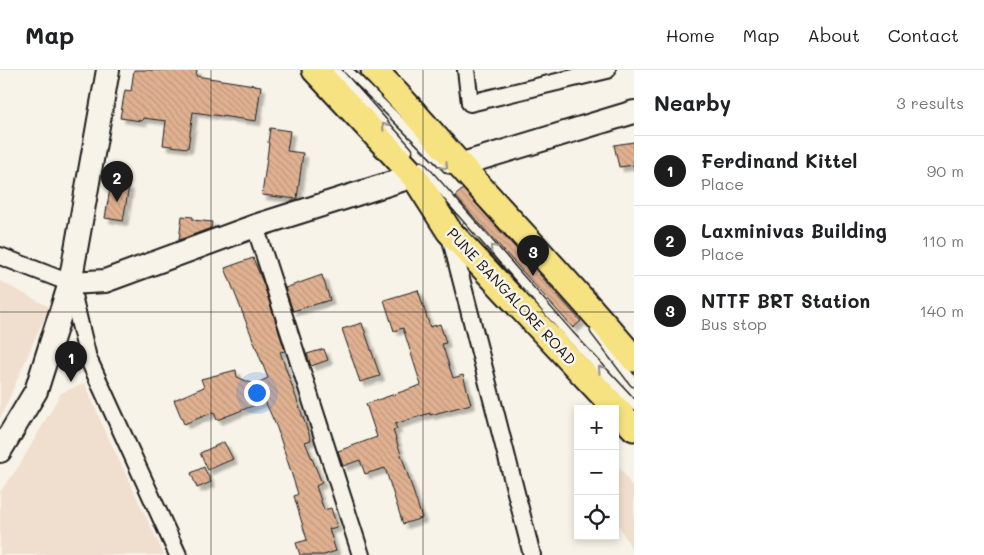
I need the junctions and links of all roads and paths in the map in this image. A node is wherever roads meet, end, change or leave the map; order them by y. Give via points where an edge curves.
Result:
1 (108, 70) edge
2 (315, 70) edge
3 (336, 70) edge
4 (348, 70) edge
5 (374, 70) edge
6 (466, 70) edge
7 (607, 70) edge
8 (634, 112) edge
9 (414, 165) junction
10 (457, 170) junction
11 (255, 226) junction
12 (449, 231) junction
13 (0, 256) edge
14 (70, 283) junction
15 (590, 326) dead end
16 (634, 359) edge
17 (634, 382) edge
18 (634, 405) edge
19 (634, 428) edge
20 (0, 451) edge
21 (178, 555) edge
22 (360, 555) edge
23 (532, 555) edge

1 - 14 main road
2 - 9 main road, PUNE BANGALORE ROAD
9 -> 3 lane
4 -> 10 lane
5 - 10 main road via 403,99
6 - 7 street via 470,103
8 - 10 main road
9 - 11 main road
9 - 12 main road, PUNE BANGALORE ROAD
18 -> 9 lane
10 - 16 main road via 593,310
11 - 14 main road via 105,281
11 - 22 street
12 - 19 main road, PUNE BANGALORE ROAD
12 - 23 street
13 - 14 street
14 - 20 main road via 36,391
14 - 21 street via 88,358
15 - 17 lane

